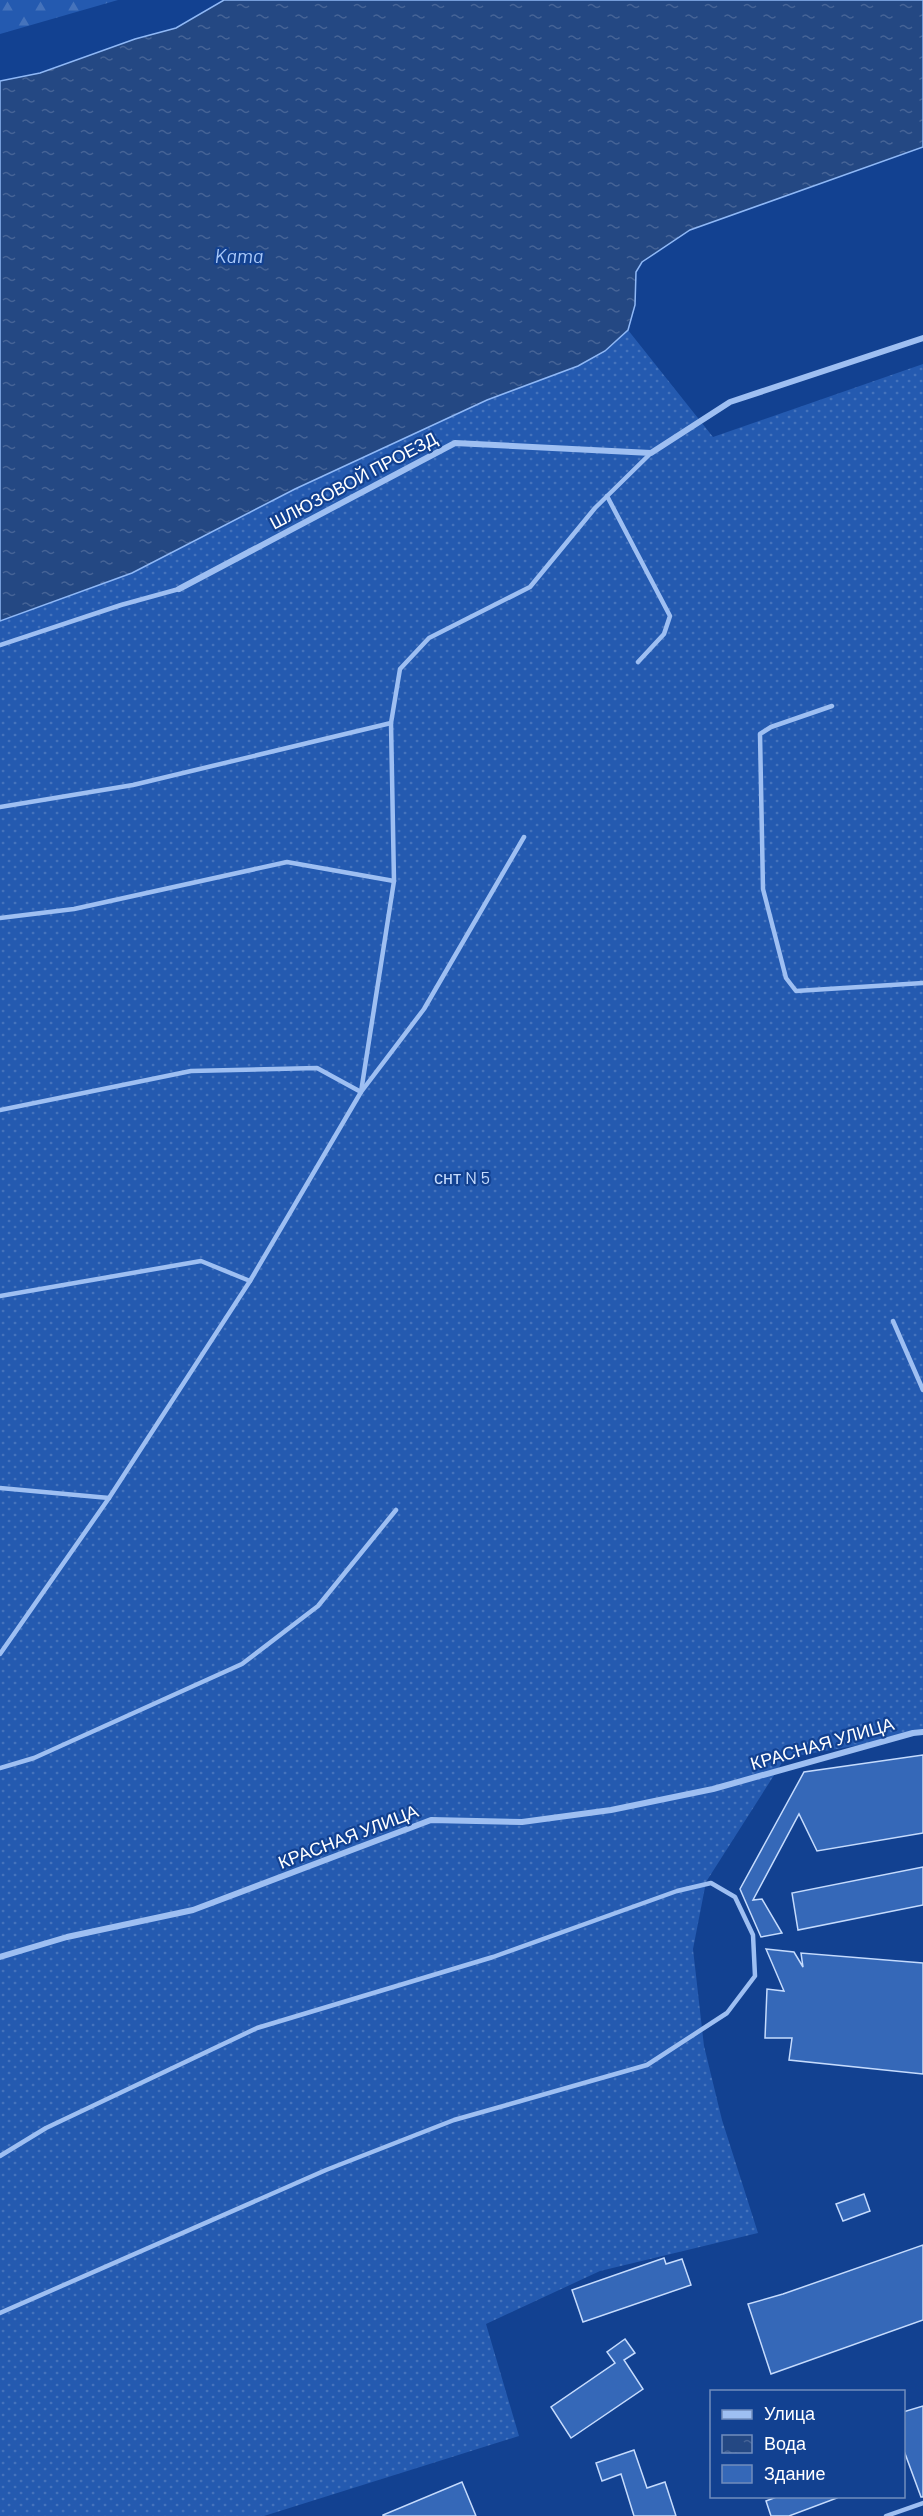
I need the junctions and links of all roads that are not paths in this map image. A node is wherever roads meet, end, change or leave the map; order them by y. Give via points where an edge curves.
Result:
1 (923, 338) edge
2 (651, 453) junction
3 (608, 496) junction
4 (179, 589) joint
5 (0, 645) edge
6 (638, 662) dead end
7 (832, 706) dead end
8 (391, 723) junction
9 (0, 807) edge
10 (524, 837) dead end
11 (394, 881) junction
12 (0, 918) edge
13 (923, 983) edge
14 (361, 1092) junction
15 (0, 1110) edge
16 (250, 1281) junction
17 (0, 1296) edge
18 (893, 1321) dead end
19 (923, 1390) edge
20 (0, 1488) edge
21 (109, 1498) junction
22 (396, 1510) dead end
23 (0, 1654) edge
24 (923, 1732) edge
25 (0, 1768) edge
26 (0, 1957) edge
27 (0, 2156) edge
28 (0, 2313) edge
29 (923, 2503) edge
30 (886, 2516) edge

1 - 2 street via 730,402
2 - 3 lane
2 - 4 street, ШЛЮЗОВОЙ ПРОЕЗД via 454,443
3 - 6 lane via 670,616 664,634
3 - 8 lane via 530,587 429,638 400,669
4 - 5 lane
7 - 13 lane via 760,734 763,889 786,978 796,991
8 - 9 lane via 132,785
8 - 11 lane
10 - 14 lane via 424,1009
11 - 12 lane via 287,862 74,909
11 - 14 lane
14 - 15 lane via 317,1068 191,1071
14 - 16 lane
16 - 17 lane via 201,1261
16 - 21 lane
18 - 19 lane
20 - 21 lane
21 - 23 lane
22 - 25 lane via 318,1606 242,1664 34,1758
24 - 26 street, КРАСНАЯ УЛИЦА via 713,1789 611,1810 522,1822 431,1820 193,1910 67,1937
27 - 28 lane via 46,2128 257,2028 493,1957 677,1891 711,1883 735,1897 753,1935 755,1976 727,2013 647,2065 454,2120 326,2170
29 - 30 lane

